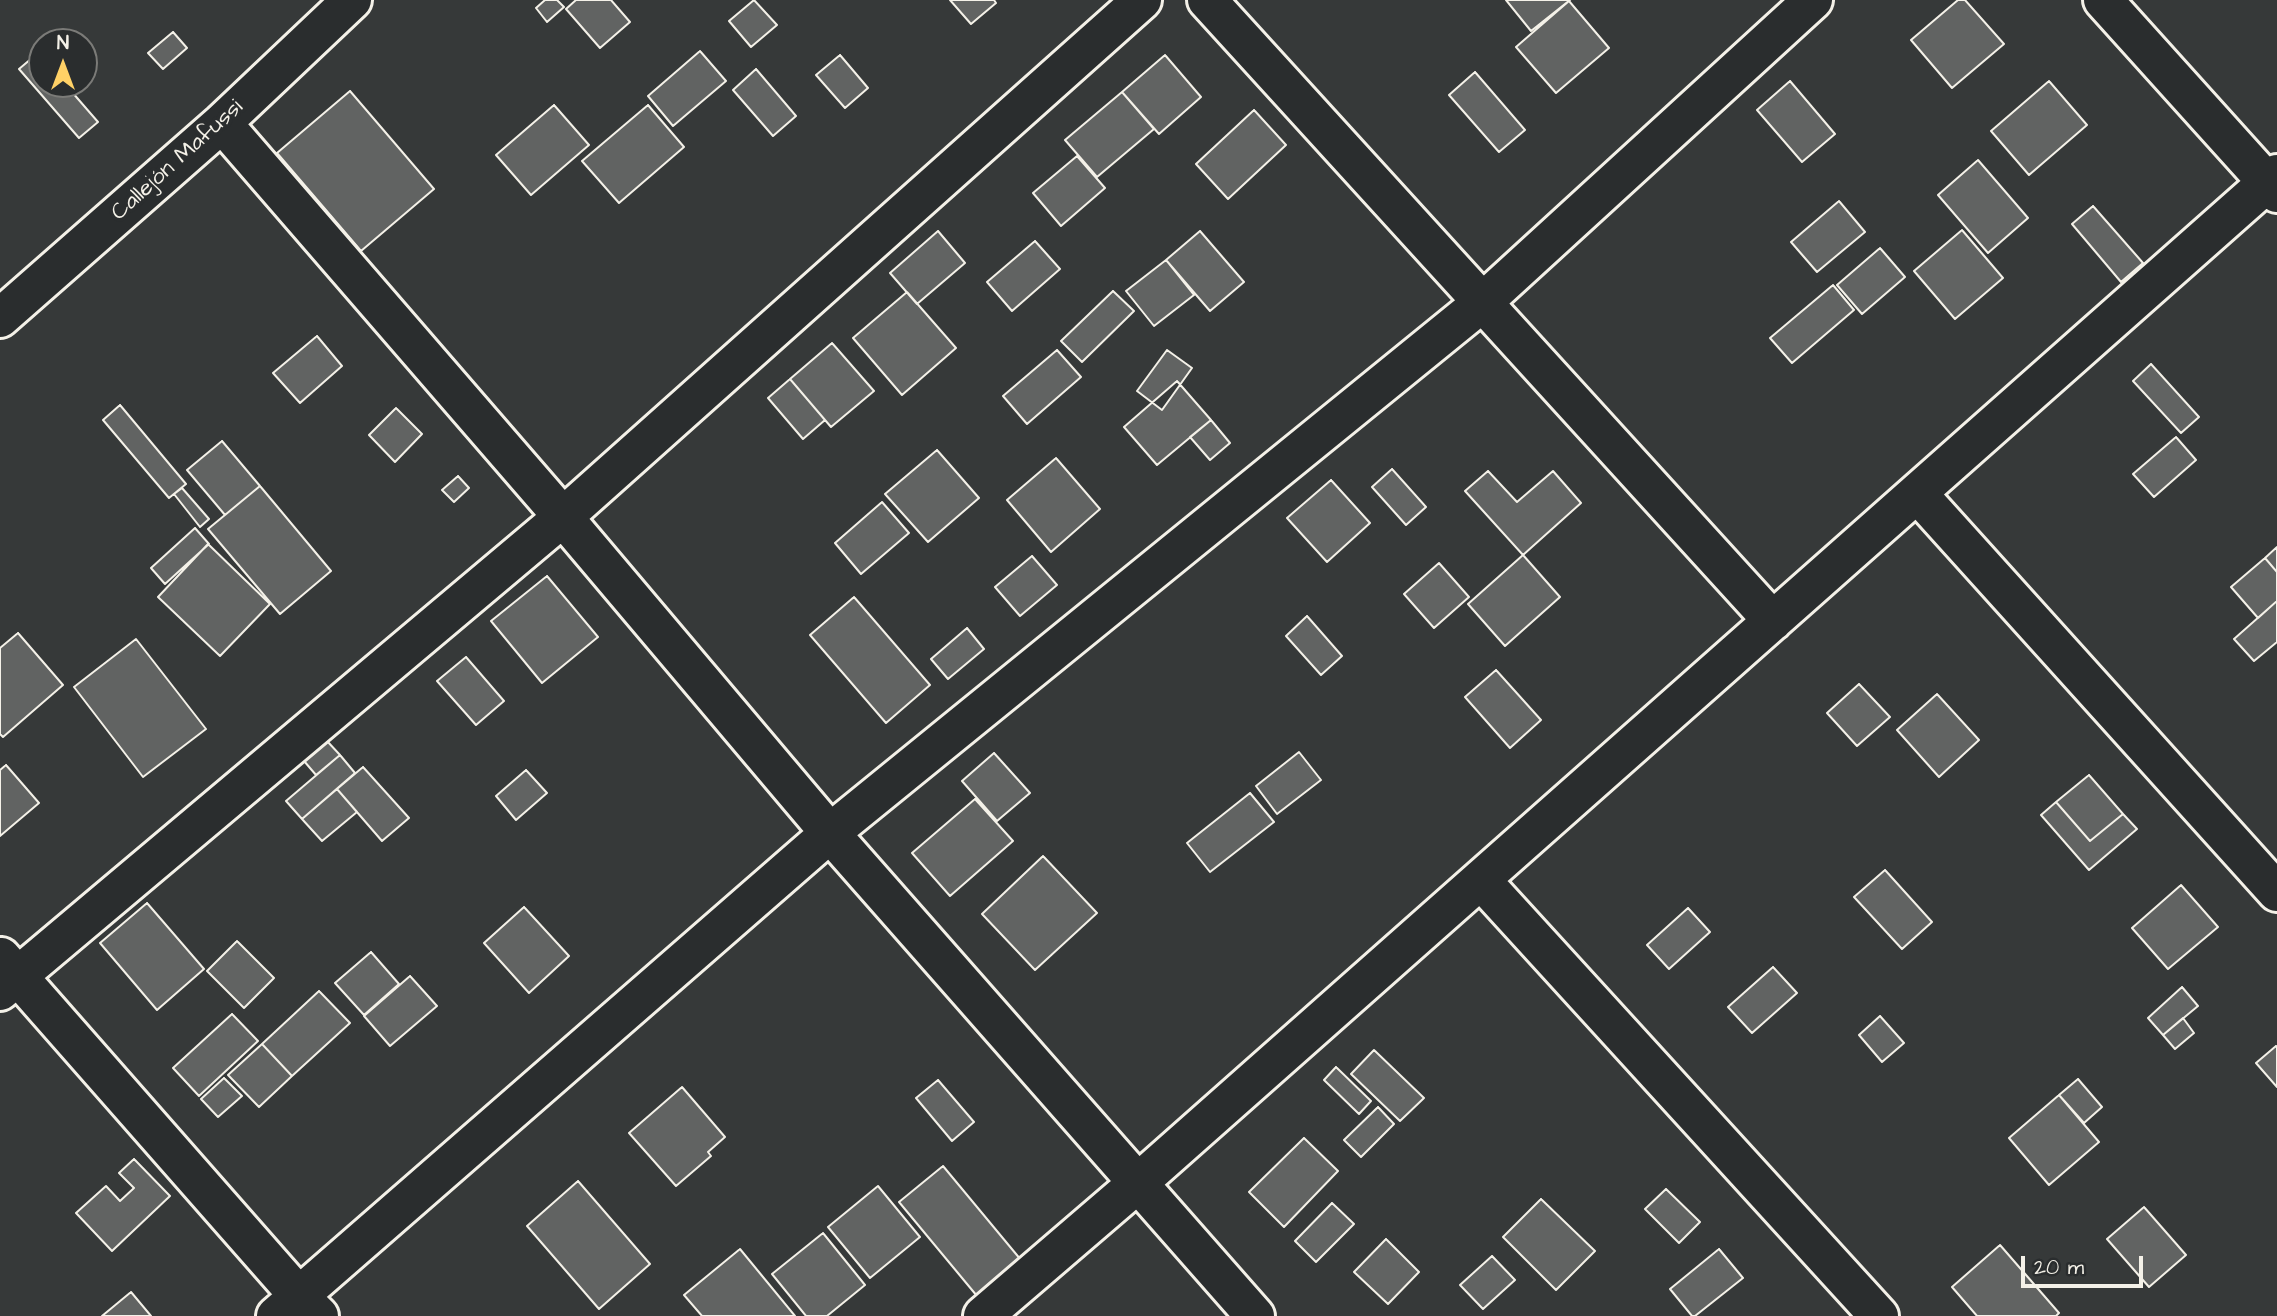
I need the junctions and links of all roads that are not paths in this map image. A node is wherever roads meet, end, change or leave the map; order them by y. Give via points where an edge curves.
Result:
1 (352, 0) edge
2 (1142, 0) edge
3 (1208, 0) edge
4 (1813, 0) edge
5 (2103, 0) edge
6 (222, 123) junction
7 (2274, 183) edge
8 (1483, 302) junction
9 (0, 318) edge
10 (1917, 493) junction
11 (563, 517) junction
12 (1773, 621) junction
13 (830, 832) junction
14 (1481, 880) junction
15 (2277, 892) edge
16 (6, 974) edge
17 (1139, 1182) junction
18 (297, 1309) edge
19 (983, 1316) edge
20 (1255, 1316) edge
21 (1879, 1316) edge

1 - 6 street, Callejón Mafussi
2 - 11 street
3 - 8 street
4 - 8 street
5 - 7 street
6 - 9 street, Callejón Mafussi
6 - 11 street
7 - 10 street
8 - 12 street
8 - 13 street
10 - 12 street
10 - 15 street
11 - 13 street
11 - 16 street
12 - 14 street
13 - 17 street
13 - 18 street
14 - 17 street
14 - 21 street
16 - 18 street
17 - 19 street
17 - 20 street

